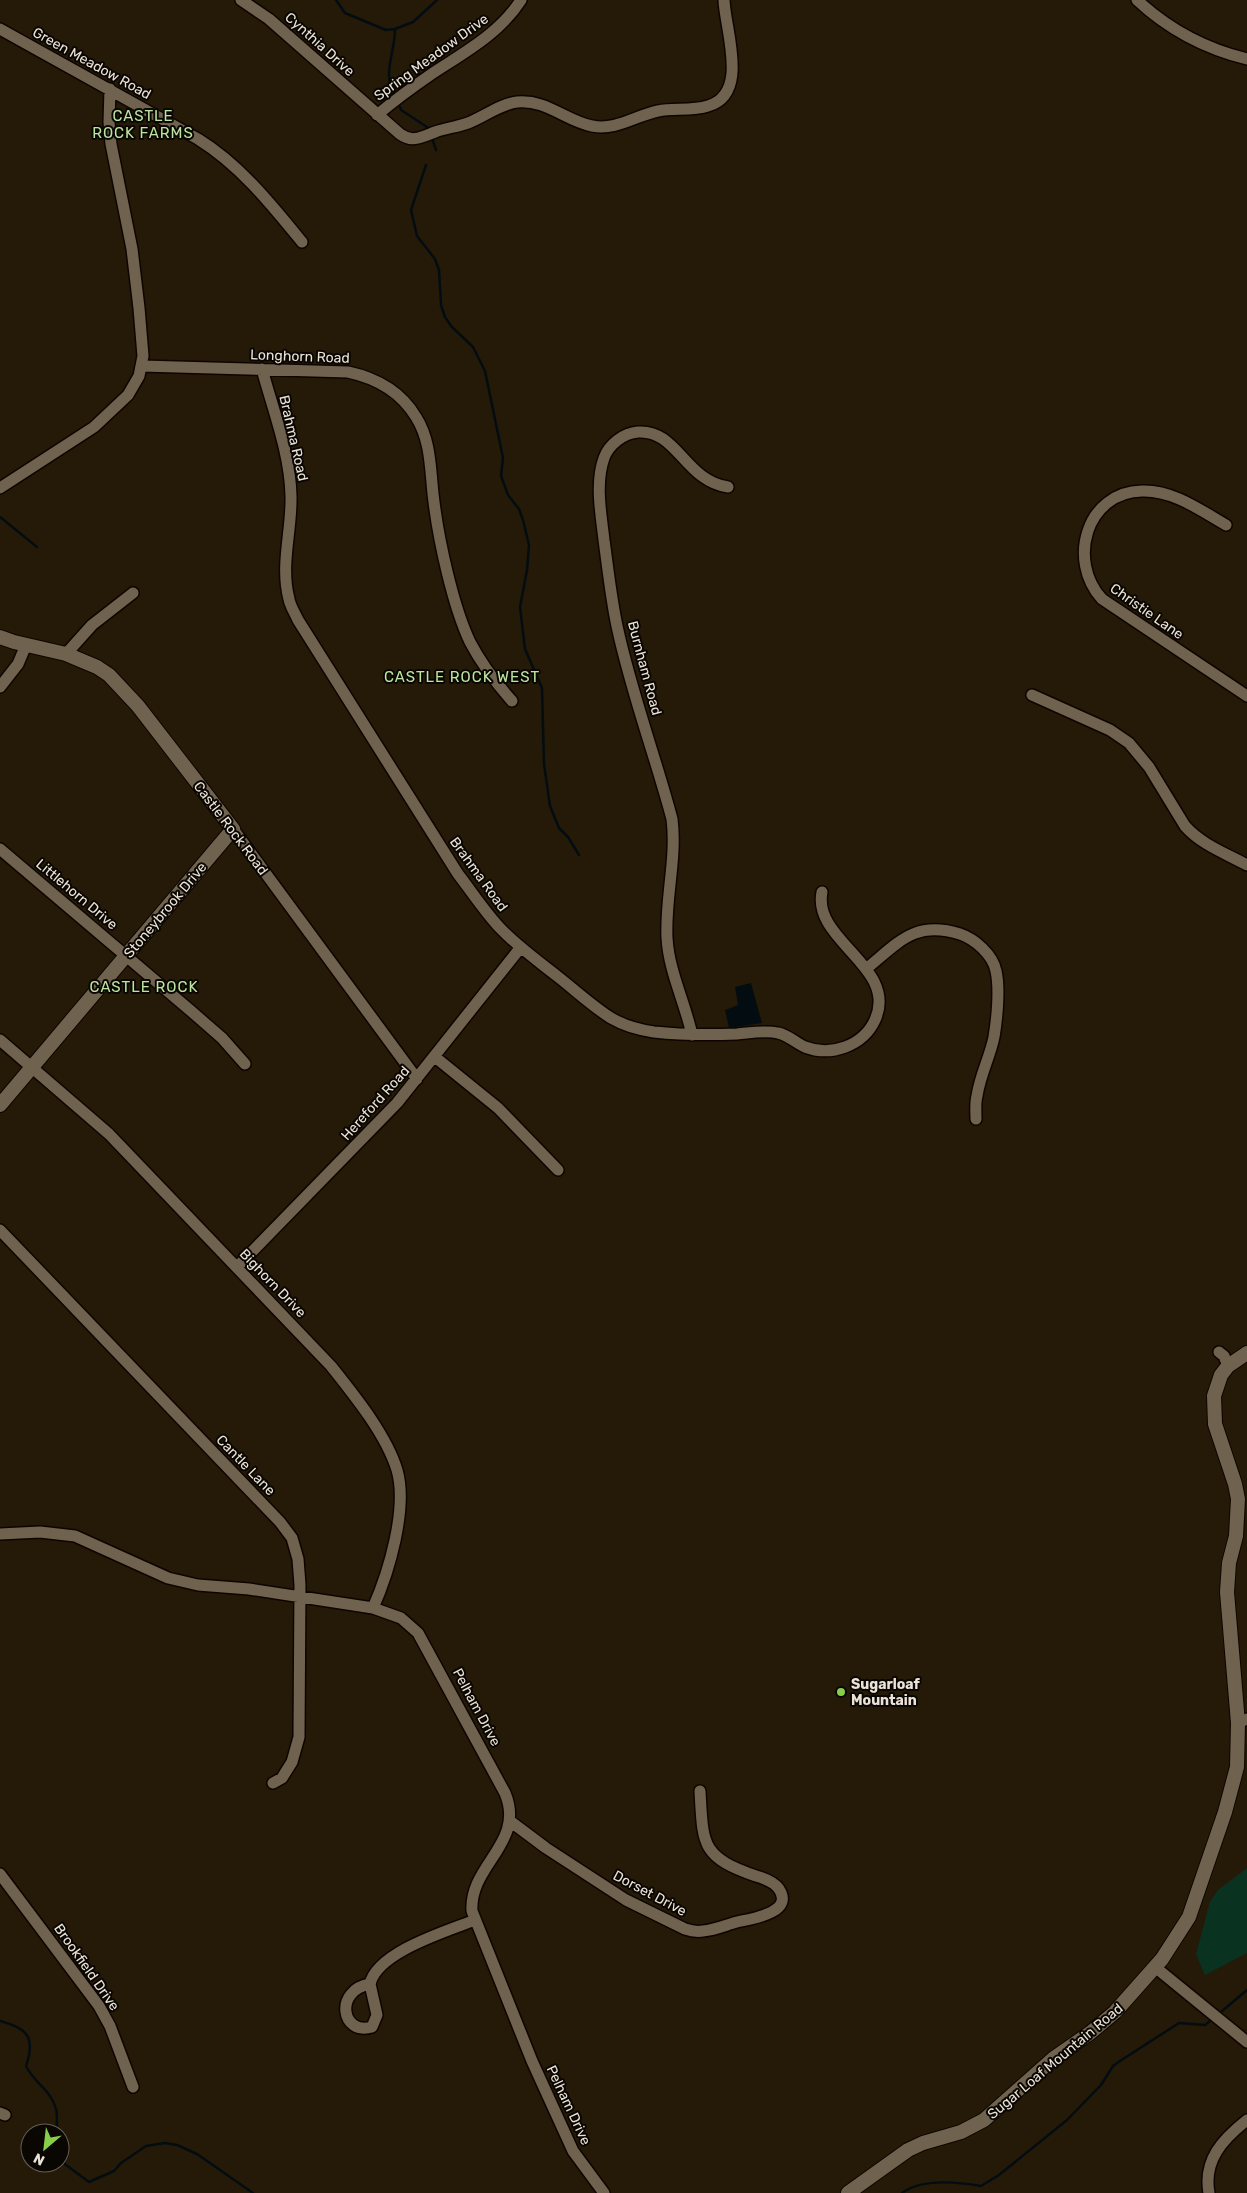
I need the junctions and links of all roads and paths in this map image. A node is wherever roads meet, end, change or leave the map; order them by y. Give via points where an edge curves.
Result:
1 (241, 0) edge
2 (521, 0) edge
3 (724, 0) edge
4 (1137, 0) edge
5 (0, 29) edge
6 (1247, 59) edge
7 (110, 89) junction
8 (377, 114) junction
9 (302, 242) dead end
10 (142, 366) junction
11 (262, 370) junction
12 (728, 487) dead end
13 (0, 488) edge
14 (1226, 526) dead end
15 (133, 593) dead end
16 (0, 637) edge
17 (26, 645) junction
18 (66, 654) junction
19 (0, 687) edge
20 (1032, 695) dead end
21 (1247, 696) edge
22 (512, 701) dead end
23 (233, 829) junction
24 (0, 849) edge
25 (1247, 865) edge
26 (822, 892) dead end
27 (521, 947) junction
28 (126, 955) junction
29 (866, 969) junction
30 (692, 1035) junction
31 (0, 1040) edge
32 (435, 1057) junction
33 (245, 1064) dead end
34 (32, 1067) junction
35 (417, 1079) junction
36 (0, 1105) edge
37 (976, 1119) dead end
38 (558, 1170) dead end
39 (0, 1230) edge
40 (237, 1267) junction
41 (1219, 1352) dead end
42 (1247, 1354) edge
43 (1228, 1366) junction
44 (0, 1534) edge
45 (300, 1596) junction
46 (373, 1608) junction
47 (1243, 1721) edge
48 (274, 1783) dead end
49 (700, 1791) dead end
50 (510, 1821) junction
51 (0, 1874) edge
52 (11, 1888) junction
53 (0, 1894) edge
54 (475, 1920) junction
55 (1155, 1967) junction
56 (370, 1984) dead end
57 (1247, 2042) edge
58 (133, 2087) dead end
59 (1247, 2120) edge
60 (604, 2193) edge
61 (848, 2193) edge
62 (1209, 2193) edge

1 - 8 street, Cynthia Drive via 269,19
2 - 8 street, Spring Meadow Drive via 492,33
3 - 8 street, Cynthia Drive via 732,63 730,84 721,100 705,107 657,111 604,127 585,124 546,106 517,102 465,124 414,140 404,137
4 - 6 street via 1181,33
5 - 7 street, Green Meadow Road
7 - 9 street, Green Meadow Road via 219,153 264,196
7 - 10 street via 111,144 132,249
10 - 11 street, Longhorn Road
10 - 13 street via 135,386 94,427
11 - 22 street, Longhorn Road via 359,374 385,385 408,406 426,441 439,533 464,627 484,664
11 - 27 street, Brahma Road via 290,478 286,577 289,599 298,620 458,874 485,911
12 - 30 street, Burnham Road via 702,478 663,438 646,432 629,433 614,444 607,451 601,469 601,516 617,626 672,819 674,845 667,939
14 - 21 street, Christie Lane via 1169,495 1132,492 1112,500 1096,516 1086,535 1083,558 1089,582 1102,599
15 - 18 street via 92,625
16 - 17 street, Castle Rock Road
17 - 18 street, Castle Rock Road
17 - 19 street via 18,664
18 - 23 street, Castle Rock Road via 97,667 120,684
20 - 25 street via 1123,738 1140,754 1193,835
23 - 28 street, Stoneybrook Drive
23 - 35 street, Castle Rock Road
24 - 28 street, Littlehorn Drive
26 - 29 street, Brahma Road via 823,913
27 - 30 street, Brahma Road via 612,1019 648,1031
27 - 32 street, Hereford Road
28 - 33 street, Littlehorn Drive via 216,1033
28 - 34 street, Stoneybrook Drive
29 - 30 street, Brahma Road via 878,989 879,1010 865,1034 846,1047 817,1050 776,1032
29 - 37 street via 907,936 928,929 967,937 987,953 996,970 997,992 994,1037 976,1096
31 - 34 street, Bighorn Drive
32 - 35 street, Hereford Road
32 - 38 street via 498,1108
34 - 36 street, Stoneybrook Drive
34 - 40 street, Bighorn Drive via 109,1134
35 - 40 street, Hereford Road via 371,1131
39 - 45 street, Cantle Lane via 287,1530 296,1548
40 - 46 street, Bighorn Drive via 307,1339 350,1390 382,1439 396,1469 400,1497 392,1555
41 - 43 street
42 - 43 street, Sugar Loaf Mountain Road
43 - 47 street, Sugar Loaf Mountain Road via 1216,1386 1213,1409 1238,1499 1237,1529 1229,1563 1227,1592
44 - 45 street, Pelham Drive via 40,1532 75,1536 168,1578
45 - 46 street, Pelham Drive
45 - 48 street, Cantle Lane via 298,1737 292,1762 282,1778
46 - 50 street, Pelham Drive via 401,1618 418,1633 505,1793
47 - 55 street, Sugar Loaf Mountain Road via 1232,1789 1195,1902 1173,1944
49 - 50 street, Dorset Drive via 702,1826 709,1848 731,1868 778,1887 781,1903 774,1911 710,1930 685,1929 626,1900
50 - 54 street, Pelham Drive via 505,1837 473,1893
51 - 52 street, Brookfield Drive
52 - 53 street
52 - 58 street, Brookfield Drive via 99,2006
54 - 56 street via 399,1952 375,1972
54 - 60 street, Pelham Drive via 532,2061 573,2150
55 - 57 street
55 - 61 street, Sugar Loaf Mountain Road via 1103,2023 1054,2058 984,2120 961,2132 908,2150
59 - 62 street via 1227,2137 1213,2156 1208,2178

